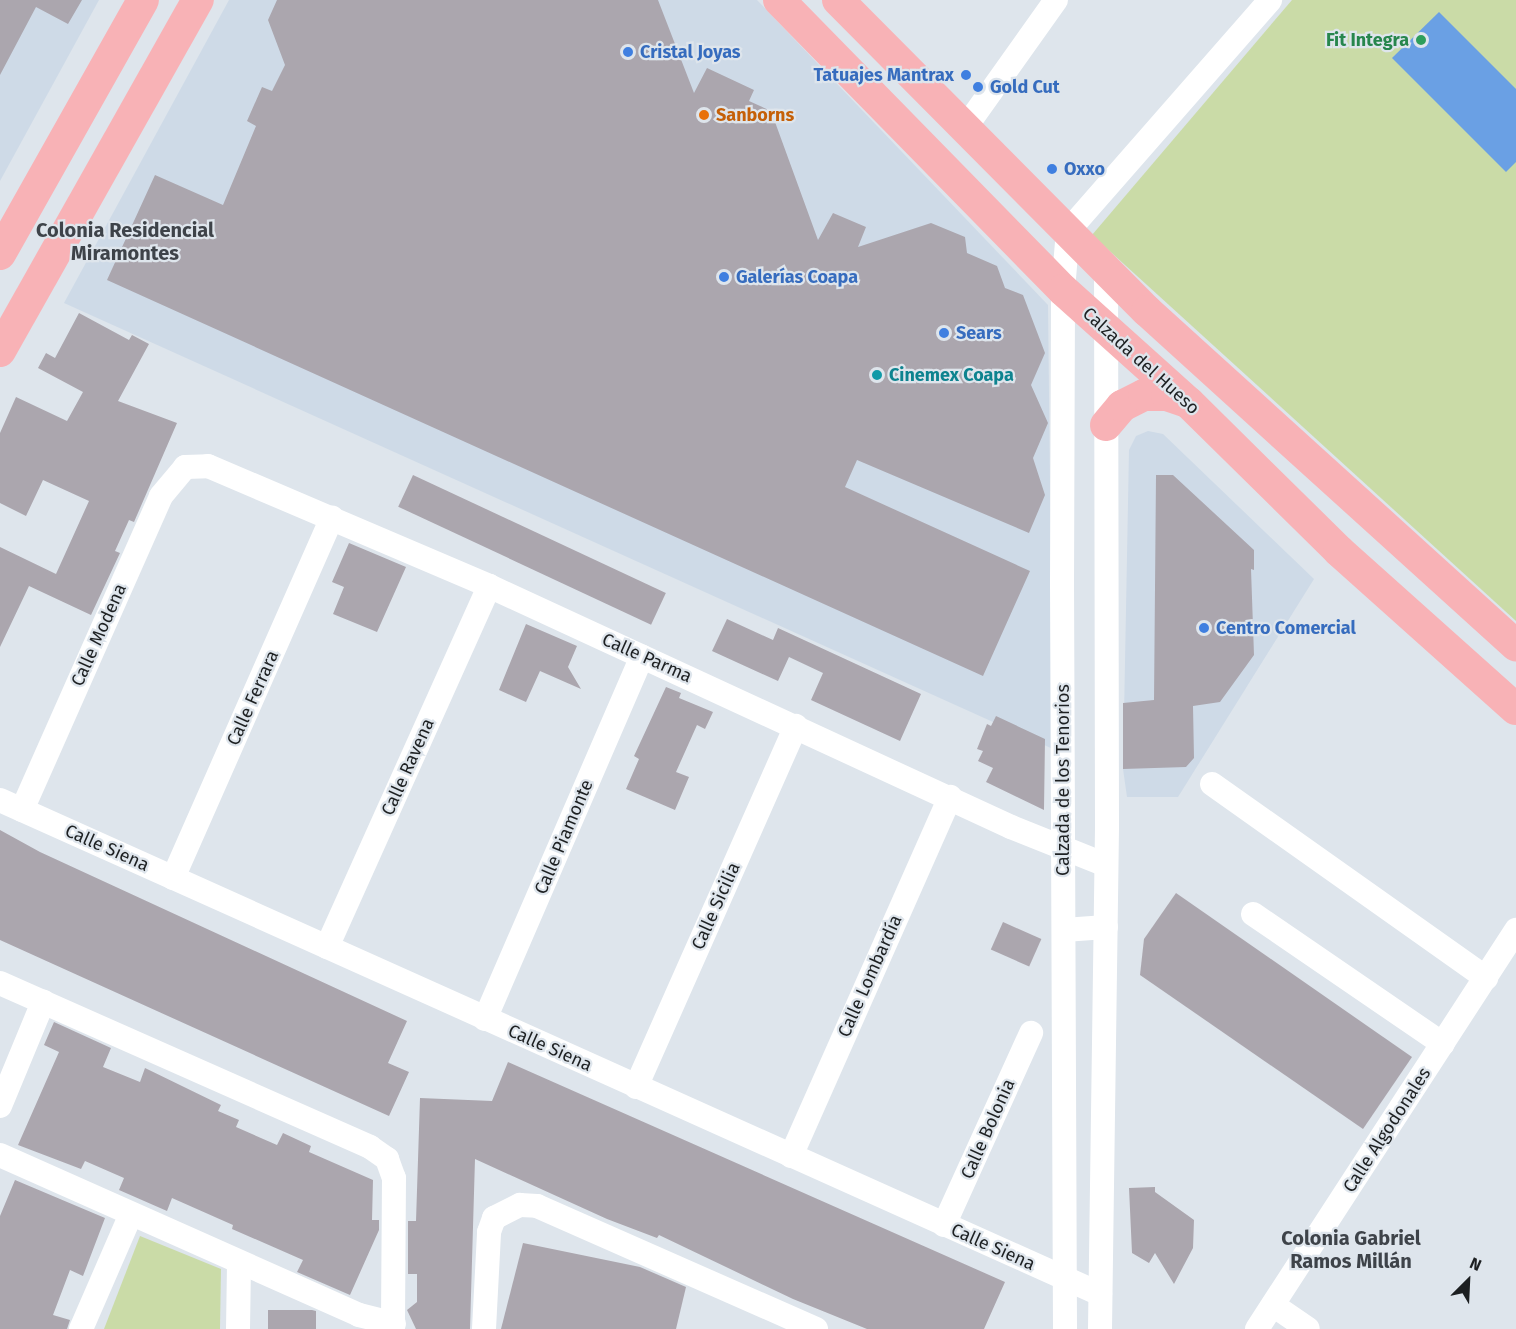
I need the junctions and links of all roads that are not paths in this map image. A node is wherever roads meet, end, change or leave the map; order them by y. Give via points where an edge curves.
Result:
1 (143, 0) edge
2 (198, 0) edge
3 (779, 0) edge
4 (1056, 0) edge
5 (1270, 0) edge
6 (841, 1) edge
7 (965, 128) junction
8 (1068, 231) junction
9 (0, 254) edge
10 (1106, 270) junction
11 (1064, 290) junction
12 (1106, 330) junction
13 (0, 351) edge
14 (1189, 403) junction
15 (1106, 425) junction
16 (185, 467) joint
17 (332, 517) junction
18 (489, 586) junction
19 (1516, 646) edge
20 (642, 656) junction
21 (1516, 710) edge
22 (796, 726) junction
23 (1212, 784) dead end
24 (950, 797) junction
25 (0, 800) edge
26 (22, 810) junction
27 (1062, 848) junction
28 (1106, 865) junction
29 (173, 878) junction
30 (1253, 914) dead end
31 (1106, 927) junction
32 (1064, 930) junction
33 (1516, 930) edge
34 (327, 947) junction
35 (1486, 978) junction
36 (0, 983) edge
37 (43, 1002) junction
38 (485, 1019) junction
39 (1031, 1033) dead end
40 (1443, 1044) junction
41 (636, 1087) junction
42 (0, 1106) edge
43 (0, 1155) edge
44 (790, 1156) junction
45 (131, 1214) junction
46 (944, 1225) junction
47 (239, 1262) junction
48 (1064, 1278) junction
49 (1100, 1294) junction
50 (1273, 1305) junction
51 (393, 1327) edge
52 (81, 1329) edge
53 (238, 1329) edge
54 (484, 1329) edge
55 (816, 1329) edge
56 (1065, 1329) edge
57 (1100, 1329) edge
58 (1257, 1329) edge
59 (1308, 1329) edge

1 - 9 main road
2 - 13 main road
3 - 11 main road, Calzada del Hueso
4 - 7 street
5 - 8 street
6 - 7 main road
7 - 8 main road
8 - 10 main road
8 - 11 street, Calzada de los Tenorios
10 - 12 street
10 - 19 main road
11 - 12 main road, Calzada del Hueso
11 - 27 street, Calzada de los Tenorios
12 - 14 main road, Calzada del Hueso
12 - 15 street
14 - 15 main road via 1167,394 1144,395 1122,405
14 - 21 main road, Calzada del Hueso via 1331,543
15 - 28 street
16 - 17 street, Calle Parma via 208,466 225,471
16 - 26 street, Calle Modena via 161,495
17 - 18 street, Calle Parma
17 - 29 street, Calle Ferrara
18 - 20 street, Calle Parma
18 - 34 street, Calle Ravena
20 - 22 street, Calle Parma
20 - 38 street, Calle Piamonte
22 - 24 street, Calle Parma
22 - 41 street, Calle Sicilia
23 - 35 street
24 - 27 street, Calle Parma
24 - 44 street, Calle Lombardía
25 - 26 street, Calle Siena
26 - 29 street, Calle Siena
27 - 28 street, Calle Parma
27 - 32 street, Calzada de los Tenorios
28 - 31 street
29 - 34 street, Calle Siena
30 - 40 street
31 - 32 street
31 - 49 street
32 - 48 street, Calzada de los Tenorios
33 - 35 street, Calle Algodonales
34 - 38 street, Calle Siena
35 - 40 street, Calle Algodonales
36 - 37 street
37 - 42 street
37 - 51 street via 387,1159 394,1178
38 - 41 street, Calle Siena
39 - 46 street, Calle Bolonia
40 - 50 street, Calle Algodonales
41 - 44 street, Calle Siena
43 - 45 street
44 - 46 street, Calle Siena
45 - 47 street
45 - 52 street
46 - 48 street, Calle Siena
47 - 51 street
47 - 53 street
48 - 49 street, Calle Siena
48 - 56 street, Calzada de los Tenorios
49 - 57 street
50 - 58 street, Calle Algodonales
50 - 59 street
54 - 55 street via 489,1232 494,1218 520,1204 537,1206

